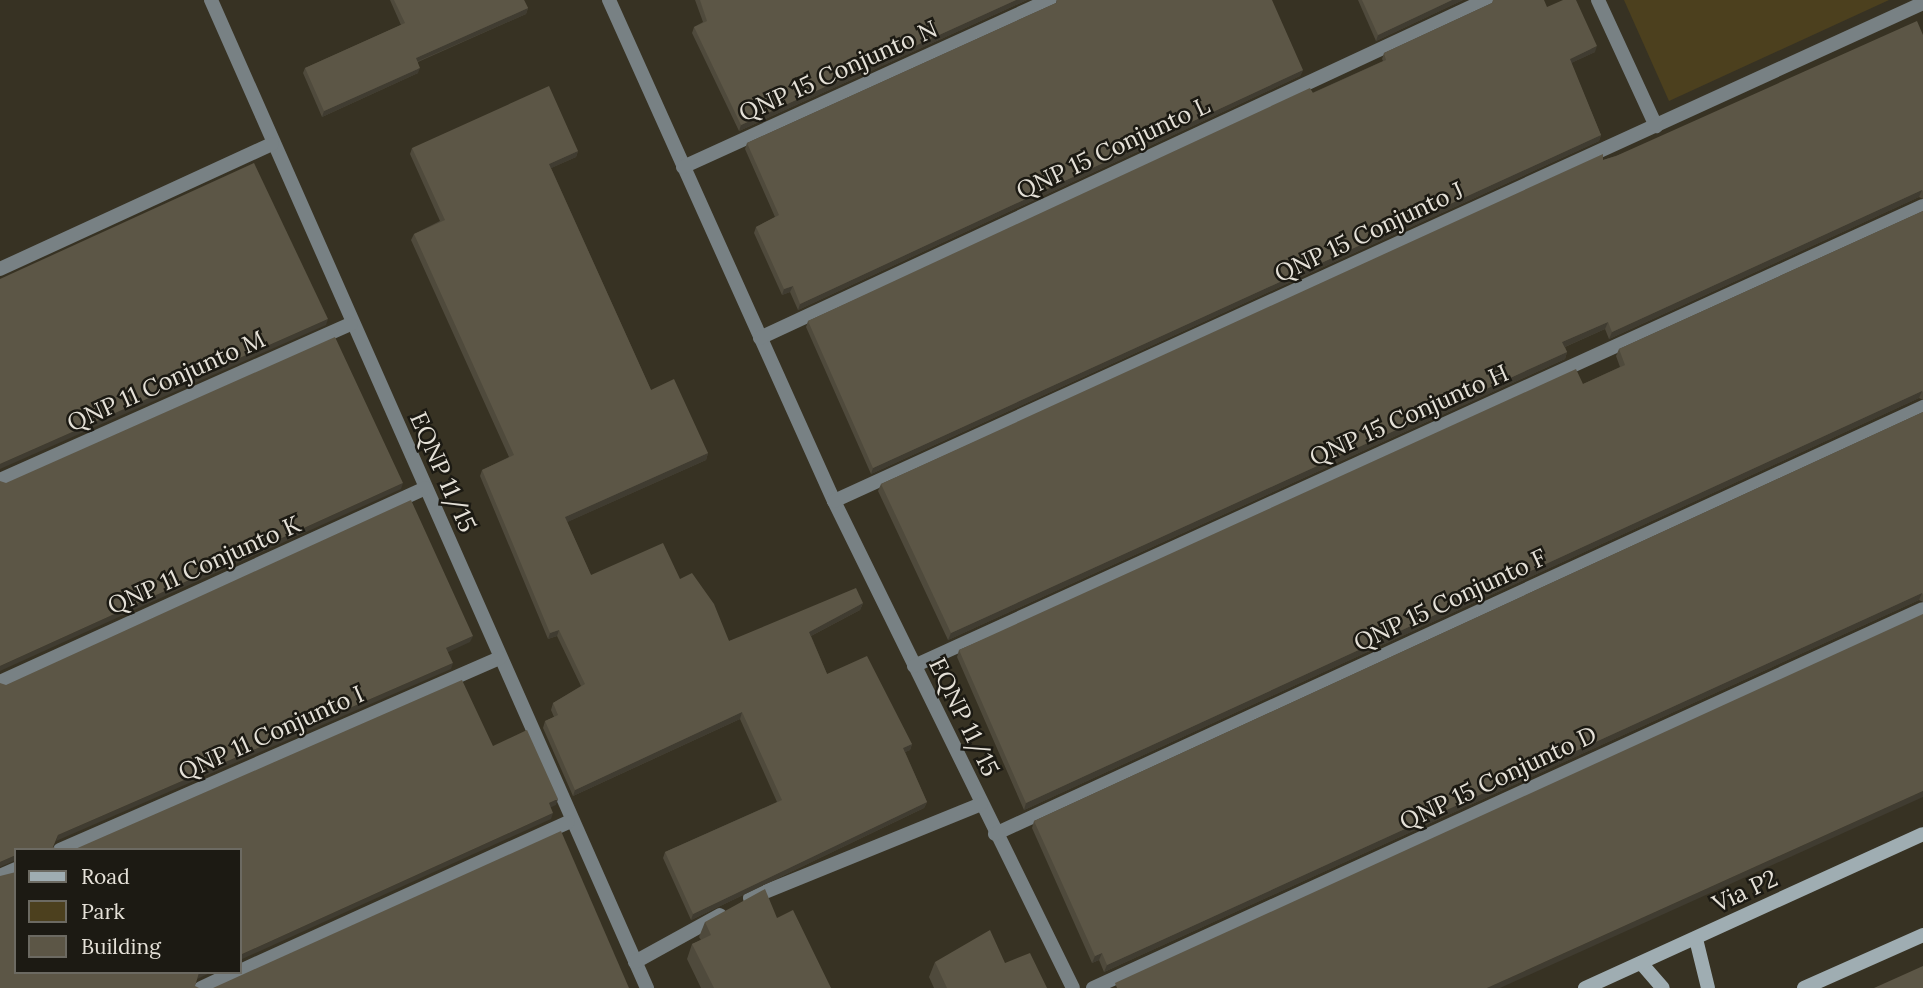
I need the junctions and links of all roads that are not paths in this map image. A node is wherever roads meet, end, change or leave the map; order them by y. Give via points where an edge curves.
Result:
1 (211, 0) edge
2 (1050, 0) edge
3 (1486, 0) edge
4 (1598, 0) edge
5 (611, 1) edge
6 (1923, 3) edge
7 (1656, 126) junction
8 (272, 144) junction
9 (683, 167) junction
10 (1923, 206) edge
11 (0, 269) edge
12 (351, 324) junction
13 (760, 338) junction
14 (1923, 407) edge
15 (0, 480) edge
16 (426, 488) junction
17 (834, 501) junction
18 (1923, 609) edge
19 (500, 658) junction
20 (914, 666) junction
21 (0, 682) edge
22 (981, 804) junction
23 (568, 822) junction
24 (995, 834) junction
25 (1923, 834) edge
26 (65, 848) edge
27 (1923, 934) edge
28 (1696, 939) junction
29 (635, 962) junction
30 (1641, 963) junction
31 (242, 969) edge
32 (231, 974) edge
33 (201, 988) edge
34 (647, 988) edge
35 (1073, 988) edge
36 (1093, 988) edge
37 (1585, 988) edge
38 (1662, 988) edge
39 (1708, 988) edge
40 (1804, 988) edge

1 - 8 street, EQNP 11/15
2 - 9 street, QNP 15 Conjunto N
3 - 13 street, QNP 15 Conjunto L
4 - 7 street
5 - 9 street, EQNP 11/15
6 - 7 street, QNP 15 Conjunto J
7 - 17 street, QNP 15 Conjunto J
8 - 11 street
8 - 12 street, EQNP 11/15
9 - 13 street, EQNP 11/15
10 - 20 street, QNP 15 Conjunto H
12 - 15 street, QNP 11 Conjunto M
12 - 16 street, EQNP 11/15
13 - 17 street, EQNP 11/15
14 - 24 street, QNP 15 Conjunto F
16 - 19 street, EQNP 11/15
16 - 21 street, QNP 11 Conjunto K
17 - 20 street, EQNP 11/15
18 - 36 street, QNP 15 Conjunto D
19 - 23 street, EQNP 11/15
19 - 26 street, QNP 11 Conjunto I
20 - 22 street, EQNP 11/15
22 - 24 street, EQNP 11/15
22 - 29 street, EQNP 11/15 via 767,888
23 - 29 street, EQNP 11/15
23 - 31 street
24 - 35 street, EQNP 11/15
25 - 28 main road, Via P2
27 - 40 main road
28 - 30 main road, Via P2
28 - 39 main road
29 - 34 street, EQNP 11/15
30 - 37 main road, Via P2
30 - 38 main road
32 - 33 street

